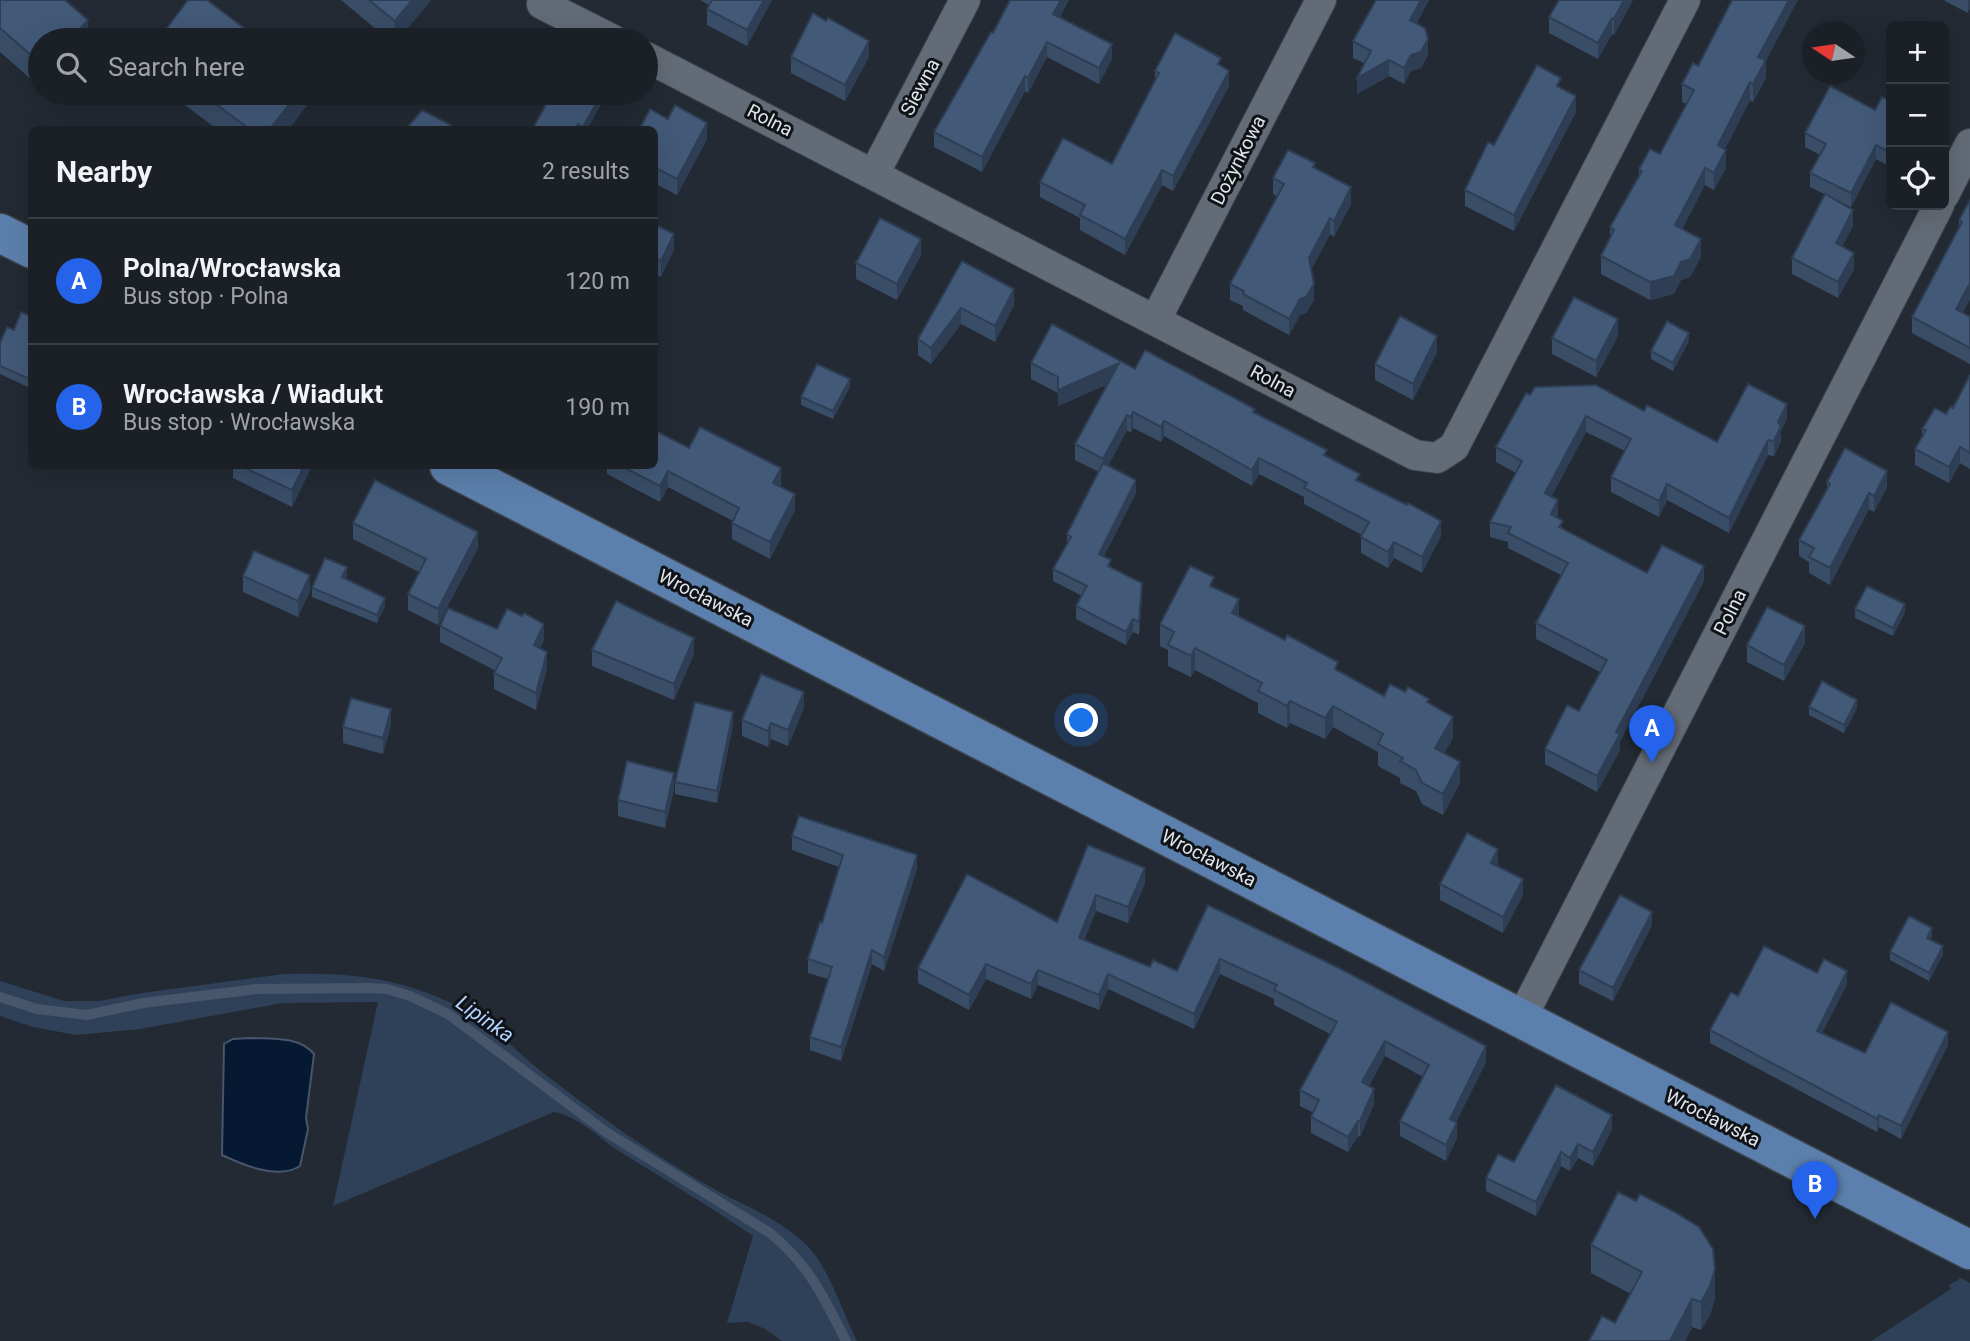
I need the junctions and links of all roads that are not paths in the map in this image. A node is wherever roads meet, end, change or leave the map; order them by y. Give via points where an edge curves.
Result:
1 (965, 0) edge
2 (1321, 0) edge
3 (1685, 0) edge
4 (541, 4) dead end
5 (589, 28) edge
6 (658, 63) edge
7 (1970, 144) edge
8 (874, 174) junction
9 (1949, 185) edge
10 (1936, 210) edge
11 (0, 233) edge
12 (28, 247) edge
13 (1156, 319) junction
14 (455, 469) edge
15 (1521, 1019) junction
16 (1970, 1250) edge

1 - 8 street, Siewna
2 - 13 street, Dożynkowa
3 - 13 street, Rolna via 1454,447 1437,458 1415,455
4 - 5 street
6 - 8 street, Rolna
7 - 9 street
8 - 13 street, Rolna
10 - 15 street, Polna
11 - 12 main road
14 - 15 main road, Wrocławska
15 - 16 main road, Wrocławska

